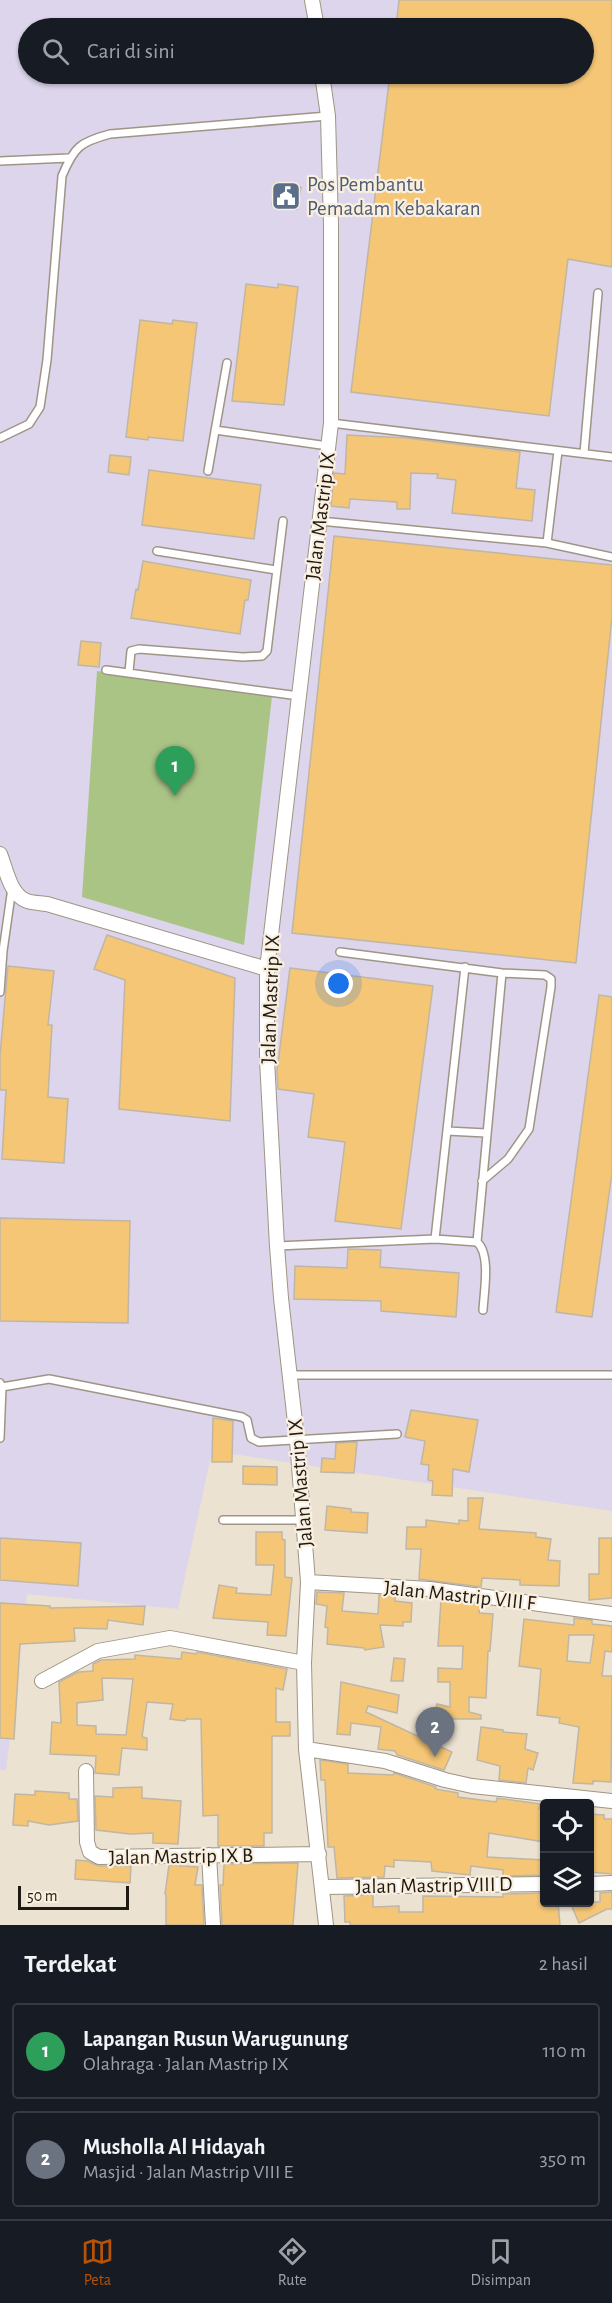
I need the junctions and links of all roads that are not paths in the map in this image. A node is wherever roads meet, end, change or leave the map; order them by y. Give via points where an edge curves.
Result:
1 (312, 0) edge
2 (315, 18) edge
3 (323, 84) edge
4 (328, 116) junction
5 (69, 158) junction
6 (0, 162) edge
7 (598, 293) dead end
8 (227, 363) dead end
9 (331, 423) junction
10 (215, 430) junction
11 (0, 438) edge
12 (328, 446) junction
13 (558, 450) junction
14 (584, 453) junction
15 (612, 457) edge
16 (208, 471) dead end
17 (283, 521) dead end
18 (320, 521) junction
19 (547, 543) junction
20 (157, 551) dead end
21 (612, 557) edge
22 (276, 570) junction
23 (106, 670) dead end
24 (129, 672) junction
25 (299, 696) junction
26 (0, 854) edge
27 (12, 886) junction
28 (340, 952) dead end
29 (465, 967) junction
30 (267, 969) junction
31 (502, 973) junction
32 (0, 987) edge
33 (0, 992) edge
34 (447, 1131) junction
35 (486, 1133) junction
36 (482, 1182) junction
37 (435, 1239) junction
38 (477, 1242) junction
39 (277, 1246) junction
40 (483, 1310) dead end
41 (290, 1375) junction
42 (612, 1375) edge
43 (1, 1385) edge
44 (397, 1434) dead end
45 (0, 1438) edge
46 (297, 1440) junction
47 (224, 1520) dead end
48 (304, 1520) junction
49 (308, 1582) junction
50 (612, 1614) edge
51 (304, 1663) junction
52 (42, 1680) dead end
53 (306, 1749) junction
54 (86, 1771) dead end
55 (612, 1802) edge
56 (319, 1854) junction
57 (209, 1855) junction
58 (612, 1883) edge
59 (540, 1884) edge
60 (594, 1884) edge
61 (323, 1887) junction
62 (213, 1925) edge
63 (326, 1925) edge

1 - 2 street
3 - 4 street, Jalan Mastrip IX
4 - 5 lane via 110,134 86,141
4 - 9 street, Jalan Mastrip IX
5 - 6 lane
5 - 11 lane via 62,176 40,407 29,424
7 - 14 lane
8 - 10 lane
9 - 12 street, Jalan Mastrip IX
9 - 13 lane
10 - 12 lane
10 - 16 lane
12 - 18 street, Jalan Mastrip IX
13 - 14 lane
13 - 19 lane
14 - 15 lane
17 - 22 lane
18 - 19 lane
18 - 25 street, Jalan Mastrip IX
19 - 21 lane
20 - 22 lane
22 - 24 lane via 267,651 262,656 139,649 131,651
23 - 24 lane
24 - 25 lane
25 - 30 street, Jalan Mastrip IX
26 - 27 street
27 - 30 street via 26,900
27 - 32 lane
28 - 29 lane
29 - 31 lane
29 - 34 lane
30 - 39 street, Jalan Mastrip IX via 267,1060
31 - 35 lane
31 - 36 lane via 545,975 551,979 551,987 529,1129 508,1159
32 - 33 lane
34 - 35 lane
34 - 37 lane
35 - 36 lane
36 - 38 lane
37 - 38 lane
37 - 39 lane
38 - 40 lane via 485,1259
39 - 41 street, Jalan Mastrip IX
41 - 42 lane
41 - 46 street, Jalan Mastrip IX
43 - 45 lane
43 - 46 lane via 65,1381 242,1417 247,1420 251,1438 259,1442
44 - 46 lane
46 - 48 street, Jalan Mastrip IX
47 - 48 lane
48 - 49 street, Jalan Mastrip IX
49 - 50 street, Jalan Mastrip VIII F via 430,1589
49 - 51 street, Jalan Mastrip IX
51 - 52 street via 170,1638 98,1650
51 - 53 street, Jalan Mastrip IX
53 - 55 street via 385,1761 472,1786
53 - 56 street, Jalan Mastrip IX
54 - 57 street, Jalan Mastrip IX B via 90,1852 99,1857
56 - 57 street, Jalan Mastrip IX B
56 - 61 street, Jalan Mastrip IX
57 - 62 street
58 - 60 street
59 - 61 street, Jalan Mastrip VIII D
61 - 63 street, Jalan Mastrip IX

